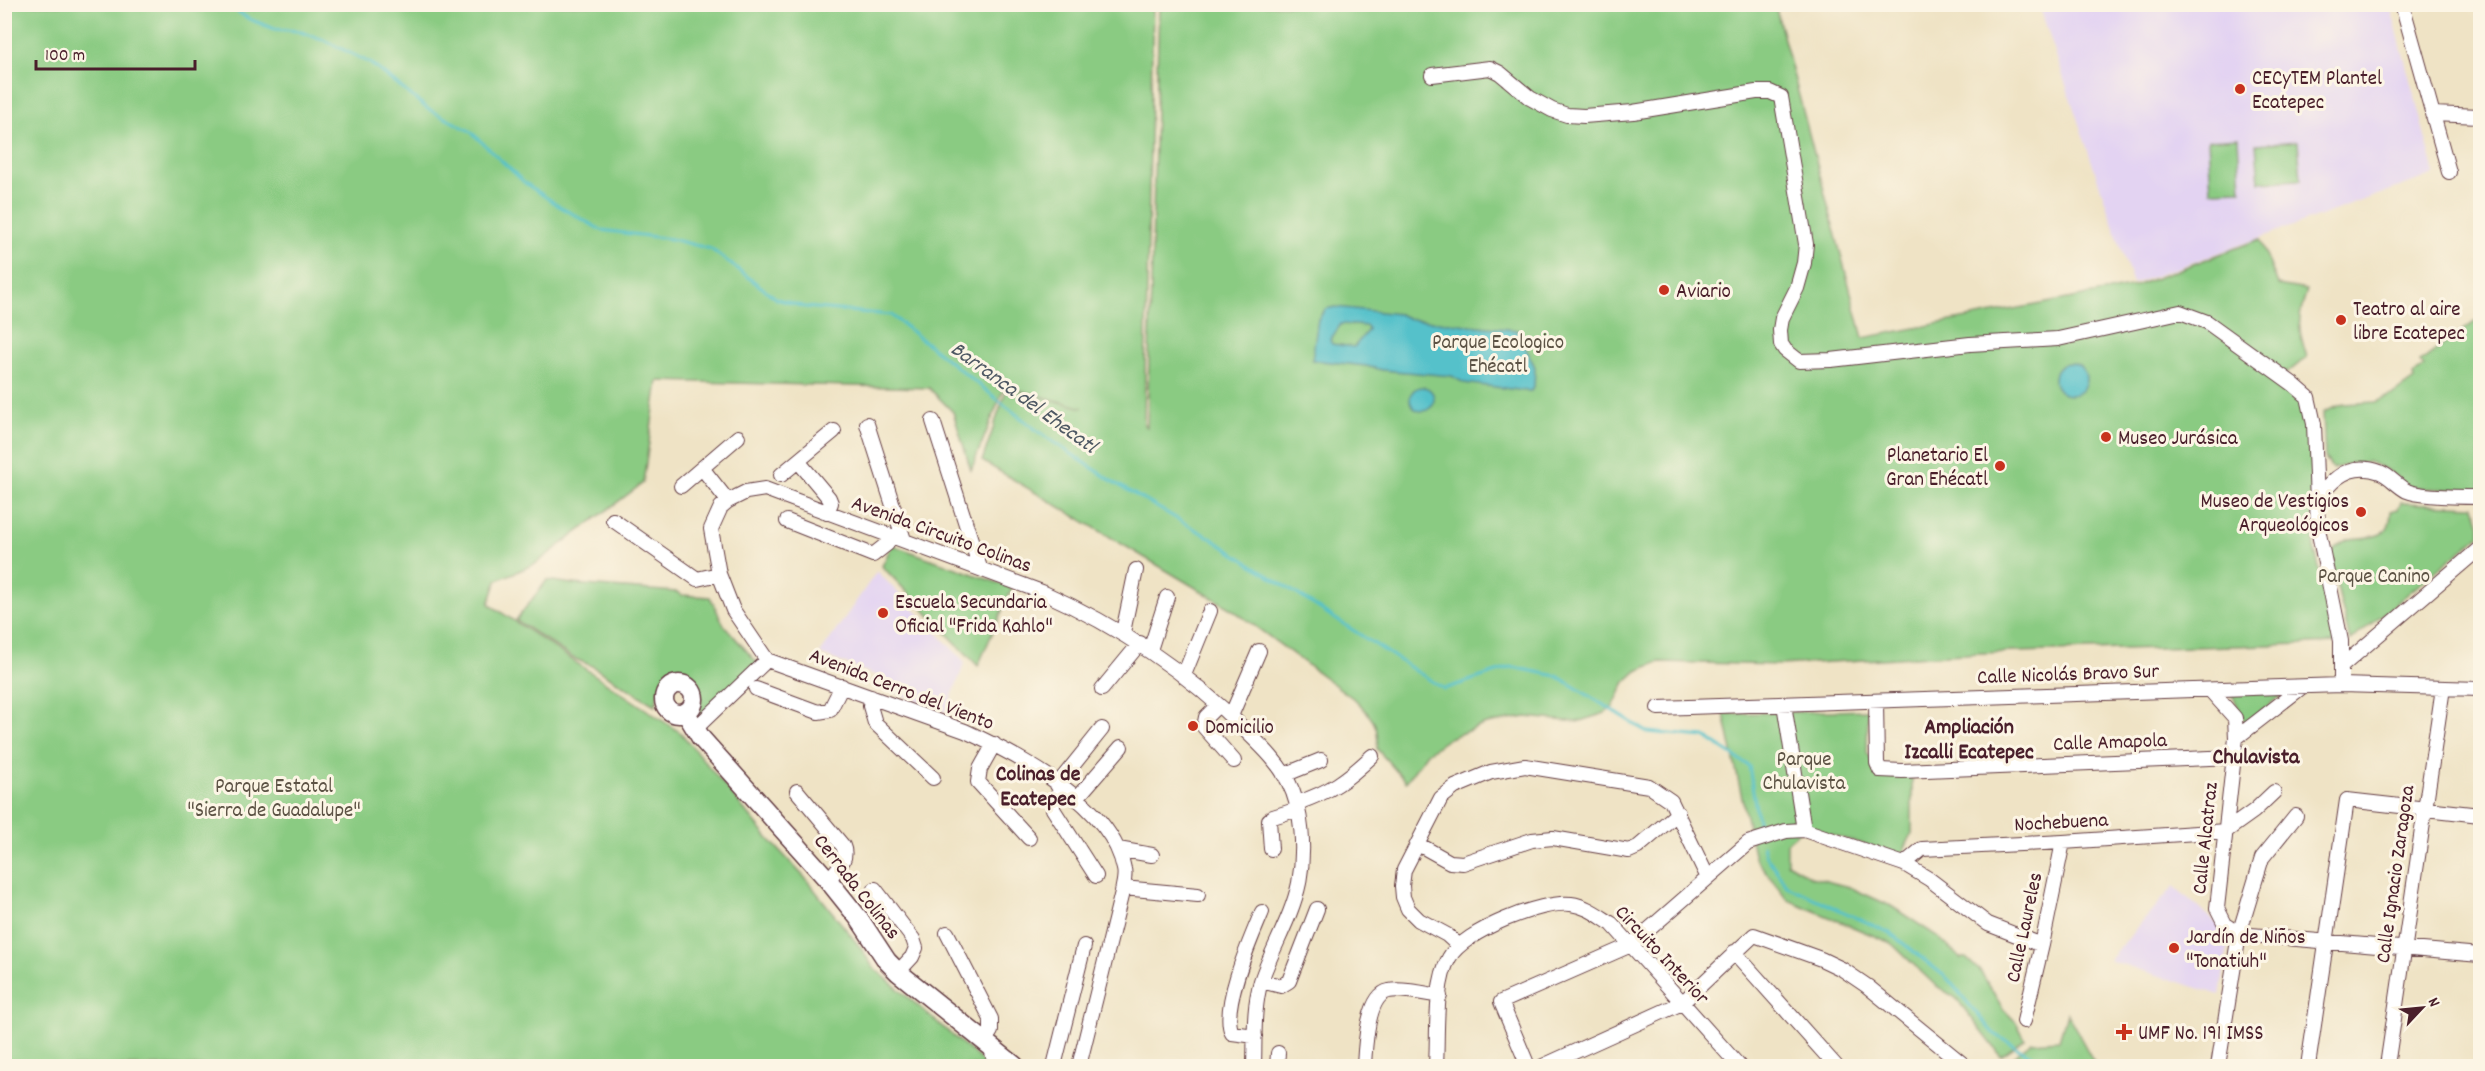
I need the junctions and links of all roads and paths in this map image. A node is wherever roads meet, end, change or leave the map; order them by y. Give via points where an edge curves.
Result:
1 (2403, 4) edge
2 (1432, 75) dead end
3 (2432, 114) junction
4 (2481, 116) edge
5 (2449, 172) dead end
6 (933, 421) dead end
7 (867, 424) dead end
8 (834, 431) dead end
9 (738, 437) dead end
10 (798, 461) junction
11 (2315, 465) junction
12 (702, 468) junction
13 (2341, 473) junction
14 (781, 475) dead end
15 (681, 486) dead end
16 (2481, 497) edge
17 (728, 501) junction
18 (2317, 502) junction
19 (826, 513) junction
20 (613, 520) dead end
21 (787, 521) dead end
22 (890, 535) junction
23 (904, 540) junction
24 (2481, 548) edge
25 (980, 568) junction
26 (1136, 570) dead end
27 (719, 574) junction
28 (1167, 597) dead end
29 (1210, 611) dead end
30 (1123, 633) junction
31 (1145, 646) junction
32 (1259, 651) dead end
33 (767, 660) junction
34 (2342, 666) junction
35 (1184, 675) junction
36 (2341, 685) junction
37 (842, 686) junction
38 (2302, 687) junction
39 (2443, 688) junction
40 (756, 689) dead end
41 (2481, 689) edge
42 (1102, 690) dead end
43 (2210, 690) junction
44 (871, 697) junction
45 (1876, 700) junction
46 (1784, 704) junction
47 (1218, 705) junction
48 (1658, 708) dead end
49 (686, 712) dead end
50 (1231, 716) junction
51 (696, 729) junction
52 (1102, 729) dead end
53 (2236, 738) junction
54 (994, 744) junction
55 (1121, 747) dead end
56 (1372, 756) dead end
57 (2234, 757) junction
58 (1321, 760) dead end
59 (1234, 761) dead end
60 (1284, 775) junction
61 (933, 778) dead end
62 (1060, 786) junction
63 (797, 791) dead end
64 (2274, 792) dead end
65 (1076, 799) junction
66 (1298, 806) junction
67 (2425, 810) junction
68 (1678, 813) junction
69 (2481, 815) edge
70 (2296, 816) dead end
71 (1804, 830) junction
72 (2226, 831) junction
73 (1029, 838) dead end
74 (2063, 842) junction
75 (1418, 844) junction
76 (1118, 849) junction
77 (1271, 849) dead end
78 (1152, 855) dead end
79 (1904, 864) junction
80 (1096, 876) dead end
81 (1708, 878) junction
82 (828, 880) junction
83 (1123, 888) junction
84 (875, 889) dead end
85 (1198, 895) dead end
86 (1317, 909) dead end
87 (1262, 912) dead end
88 (947, 933) dead end
89 (2239, 934) junction
90 (2327, 942) junction
91 (1631, 945) junction
92 (2042, 945) junction
93 (1084, 946) dead end
94 (1459, 946) junction
95 (2404, 948) junction
96 (1734, 952) junction
97 (2481, 955) edge
98 (898, 972) junction
99 (1261, 981) junction
100 (1440, 996) junction
101 (1682, 1003) junction
102 (2024, 1021) dead end
103 (1255, 1036) junction
104 (988, 1042) junction
105 (1732, 1065) edge
106 (996, 1066) edge
107 (1015, 1066) edge
108 (1054, 1066) edge
109 (1078, 1066) edge
110 (1254, 1066) edge
111 (1364, 1066) edge
112 (1436, 1066) edge
113 (1528, 1066) edge
114 (1543, 1066) edge
115 (1836, 1066) edge
116 (1965, 1066) edge
117 (2218, 1066) edge
118 (2308, 1066) edge
119 (2387, 1066) edge

1 - 3 street
2 - 11 street via 1490,68 1530,98 1567,115 1584,116 1756,92 1775,94 1781,97 1806,244 1804,263 1781,324 1781,344 1789,355 1799,361 1816,361 2058,339 2180,312 2207,322 2308,397 2314,424
3 - 4 street
3 - 5 street
6 - 25 street
7 - 23 street
8 - 10 street
9 - 12 street
10 - 14 street
10 - 19 street via 829,498
11 - 13 street
11 - 18 street
12 - 15 street
12 - 17 street
13 - 16 street via 2362,468 2382,473 2408,492
13 - 18 street
17 - 19 street, Avenida Circuito Colinas via 746,492 765,489
17 - 27 street via 711,529
18 - 34 street via 2322,558 2341,641
19 - 22 street, Avenida Circuito Colinas
20 - 27 street via 697,579
21 - 22 street via 873,555 887,544
22 - 23 street, Avenida Circuito Colinas
23 - 25 street, Avenida Circuito Colinas
24 - 34 street
25 - 30 street, Avenida Circuito Colinas via 1064,602
26 - 30 street
27 - 33 street via 733,610
28 - 31 street
29 - 35 street
30 - 31 street, Avenida Circuito Colinas
31 - 35 street, Avenida Circuito Colinas
31 - 42 street
32 - 50 street
33 - 37 street, Avenida Cerro del Viento
33 - 51 street
34 - 36 street
35 - 47 street, Avenida Circuito Colinas
36 - 38 street, Calle Nicolás Bravo Sur
36 - 39 street, Calle Nicolás Bravo Sur
37 - 40 street via 830,710 818,712
37 - 44 street, Avenida Cerro del Viento
38 - 43 street, Calle Nicolás Bravo Sur
38 - 53 street
39 - 41 street, Calle Nicolás Bravo Sur
39 - 67 street, Calle Ignacio Zaragoza
43 - 45 street, Calle Nicolás Bravo Sur
43 - 53 street, Calle Alcatraz via 2235,718
44 - 54 street, Avenida Cerro del Viento
44 - 61 street via 875,723
45 - 46 street, Calle Nicolás Bravo Sur
45 - 57 street, Calle Amapola via 1880,770
46 - 48 street, Calle Nicolás Bravo Sur
46 - 71 street
47 - 50 street, Avenida Circuito Colinas
47 - 59 street via 1206,717 1204,727
49 - 51 main road, Cerrada Colinas
50 - 60 street, Avenida Circuito Colinas
51 - 82 main road, Cerrada Colinas
52 - 62 street
53 - 57 street, Calle Alcatraz
54 - 62 street, Avenida Cerro del Viento
54 - 73 street via 980,769 978,782
55 - 65 street
56 - 66 street via 1349,778
57 - 72 street, Calle Alcatraz
58 - 60 street
60 - 66 street, Avenida Circuito Colinas
62 - 65 street, Avenida Cerro del Viento
62 - 80 street via 1053,809
63 - 82 street via 846,853 845,860
64 - 72 street
65 - 76 street, Avenida Cerro del Viento via 1103,825
66 - 77 street via 1269,820
66 - 99 street, Avenida Circuito Colinas via 1299,884
67 - 69 street
67 - 90 street via 2347,800
67 - 95 street, Calle Ignacio Zaragoza
68 - 75 street via 1629,851 1542,839 1463,863 1450,862
68 - 75 street via 1671,801 1649,786 1525,766 1491,772 1455,787 1441,798
68 - 81 street
70 - 89 street via 2262,858
71 - 79 street
71 - 81 street via 1773,833 1748,843
72 - 74 street, Nochebuena
72 - 89 street, Calle Alcatraz via 2217,908 2225,924
74 - 79 street, Nochebuena via 1922,849
74 - 92 street, Calle Laureles
75 - 94 street via 1404,870 1403,897 1419,920
76 - 78 street
76 - 83 street, Avenida Cerro del Viento via 1125,871
79 - 92 street via 1988,924
81 - 91 street
82 - 98 main road, Cerrada Colinas
83 - 85 street
83 - 109 street, Avenida Cerro del Viento
84 - 98 street via 916,948
86 - 99 street via 1289,981 1281,986
87 - 103 street via 1238,974 1230,1018 1232,1033
88 - 104 street via 991,1019
89 - 90 street
89 - 117 street
90 - 95 street
90 - 118 street
91 - 94 street, Circuito Interior via 1592,910 1559,903 1490,927
91 - 101 street, Circuito Interior
91 - 113 street via 1501,1002
92 - 102 street, Calle Laureles
93 - 108 street
94 - 100 street, Circuito Interior via 1449,957
95 - 97 street
95 - 119 street, Calle Ignacio Zaragoza
96 - 101 street
96 - 115 street
96 - 116 street via 1754,935 1842,969
98 - 104 main road, Cerrada Colinas
99 - 103 street, Avenida Circuito Colinas
100 - 111 street via 1390,990 1380,995 1371,1012
100 - 112 street, Circuito Interior
101 - 105 street, Circuito Interior
101 - 114 street
103 - 110 street, Avenida Circuito Colinas
104 - 106 street
104 - 107 main road, Cerrada Colinas

